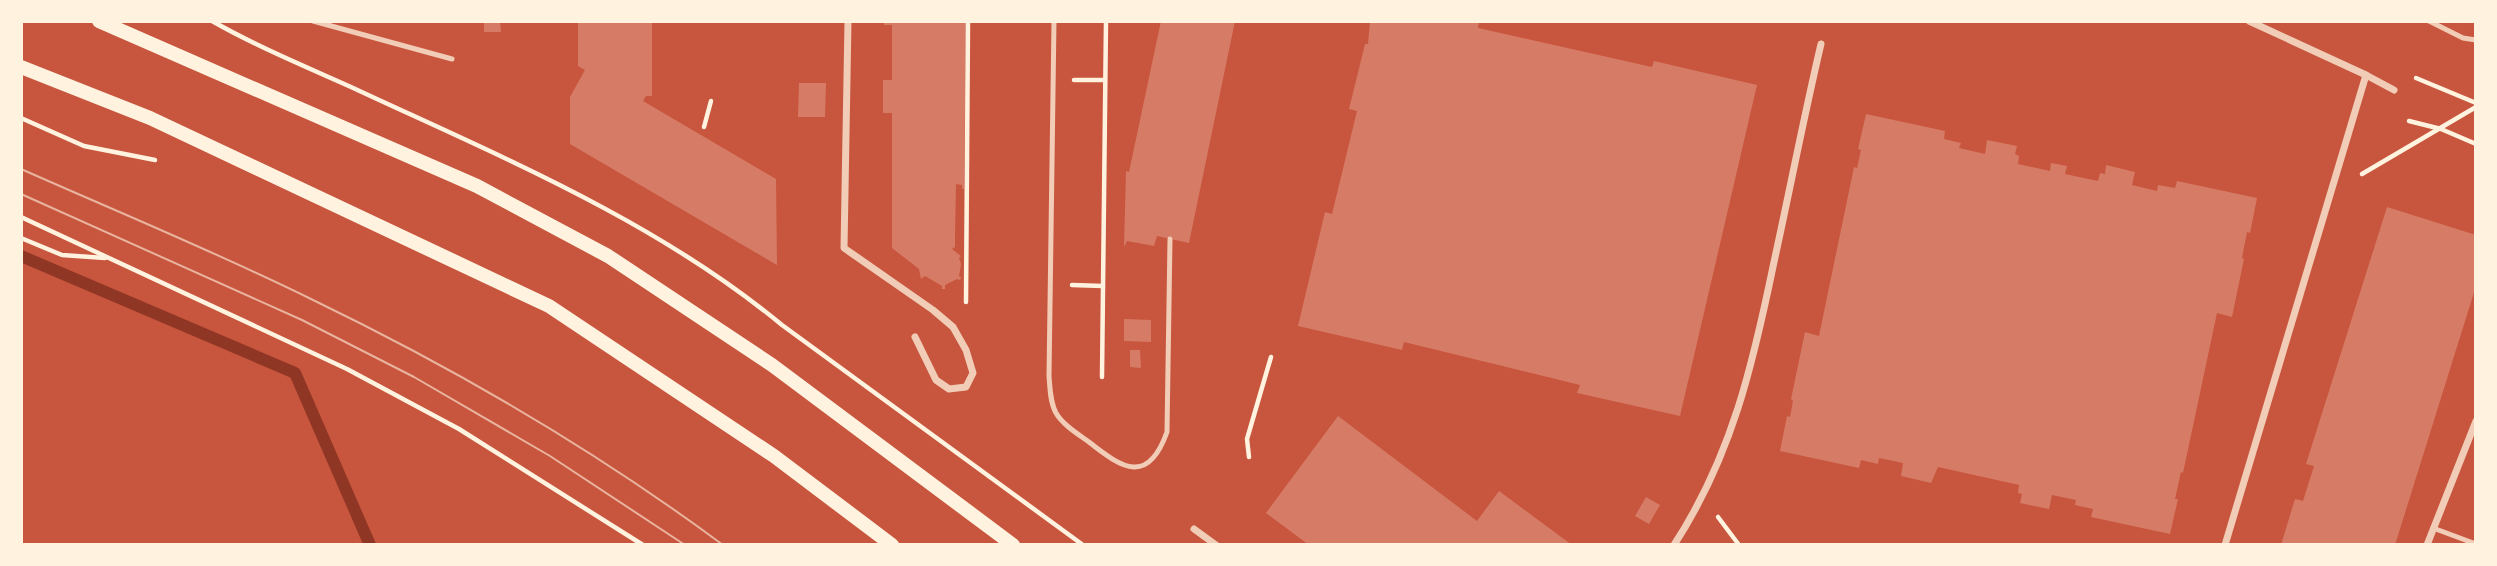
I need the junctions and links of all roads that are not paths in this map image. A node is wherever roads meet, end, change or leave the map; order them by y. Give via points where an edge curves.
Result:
1 (99, 21) edge
2 (313, 21) edge
3 (848, 21) edge
4 (1054, 21) edge
5 (2249, 21) edge
6 (2429, 21) edge
7 (2476, 40) edge
8 (1821, 44) dead end
9 (452, 59) dead end
10 (21, 66) edge
11 (2366, 75) junction
12 (2394, 90) road end
13 (1170, 239) dead end
14 (915, 337) dead end
15 (2476, 421) edge
16 (2433, 528) junction
17 (1194, 529) dead end
18 (2476, 544) edge
19 (892, 545) edge
20 (1013, 545) edge
21 (1216, 545) edge
22 (1674, 545) edge
23 (2225, 545) edge
24 (2427, 545) edge

1 - 20 main road via 477,186 608,256 772,365
2 - 9 lane
3 - 14 street via 844,248 953,327 973,373 966,387 950,389 936,380
4 - 13 lane via 1051,402 1063,422 1128,467 1146,464 1159,451 1168,422
5 - 11 street
6 - 7 lane
8 - 22 street via 1757,344 1735,422 1717,467
10 - 19 main road via 150,118 549,306 774,456
11 - 12 street
11 - 23 street
15 - 16 street
16 - 18 lane
16 - 24 street
17 - 21 street

